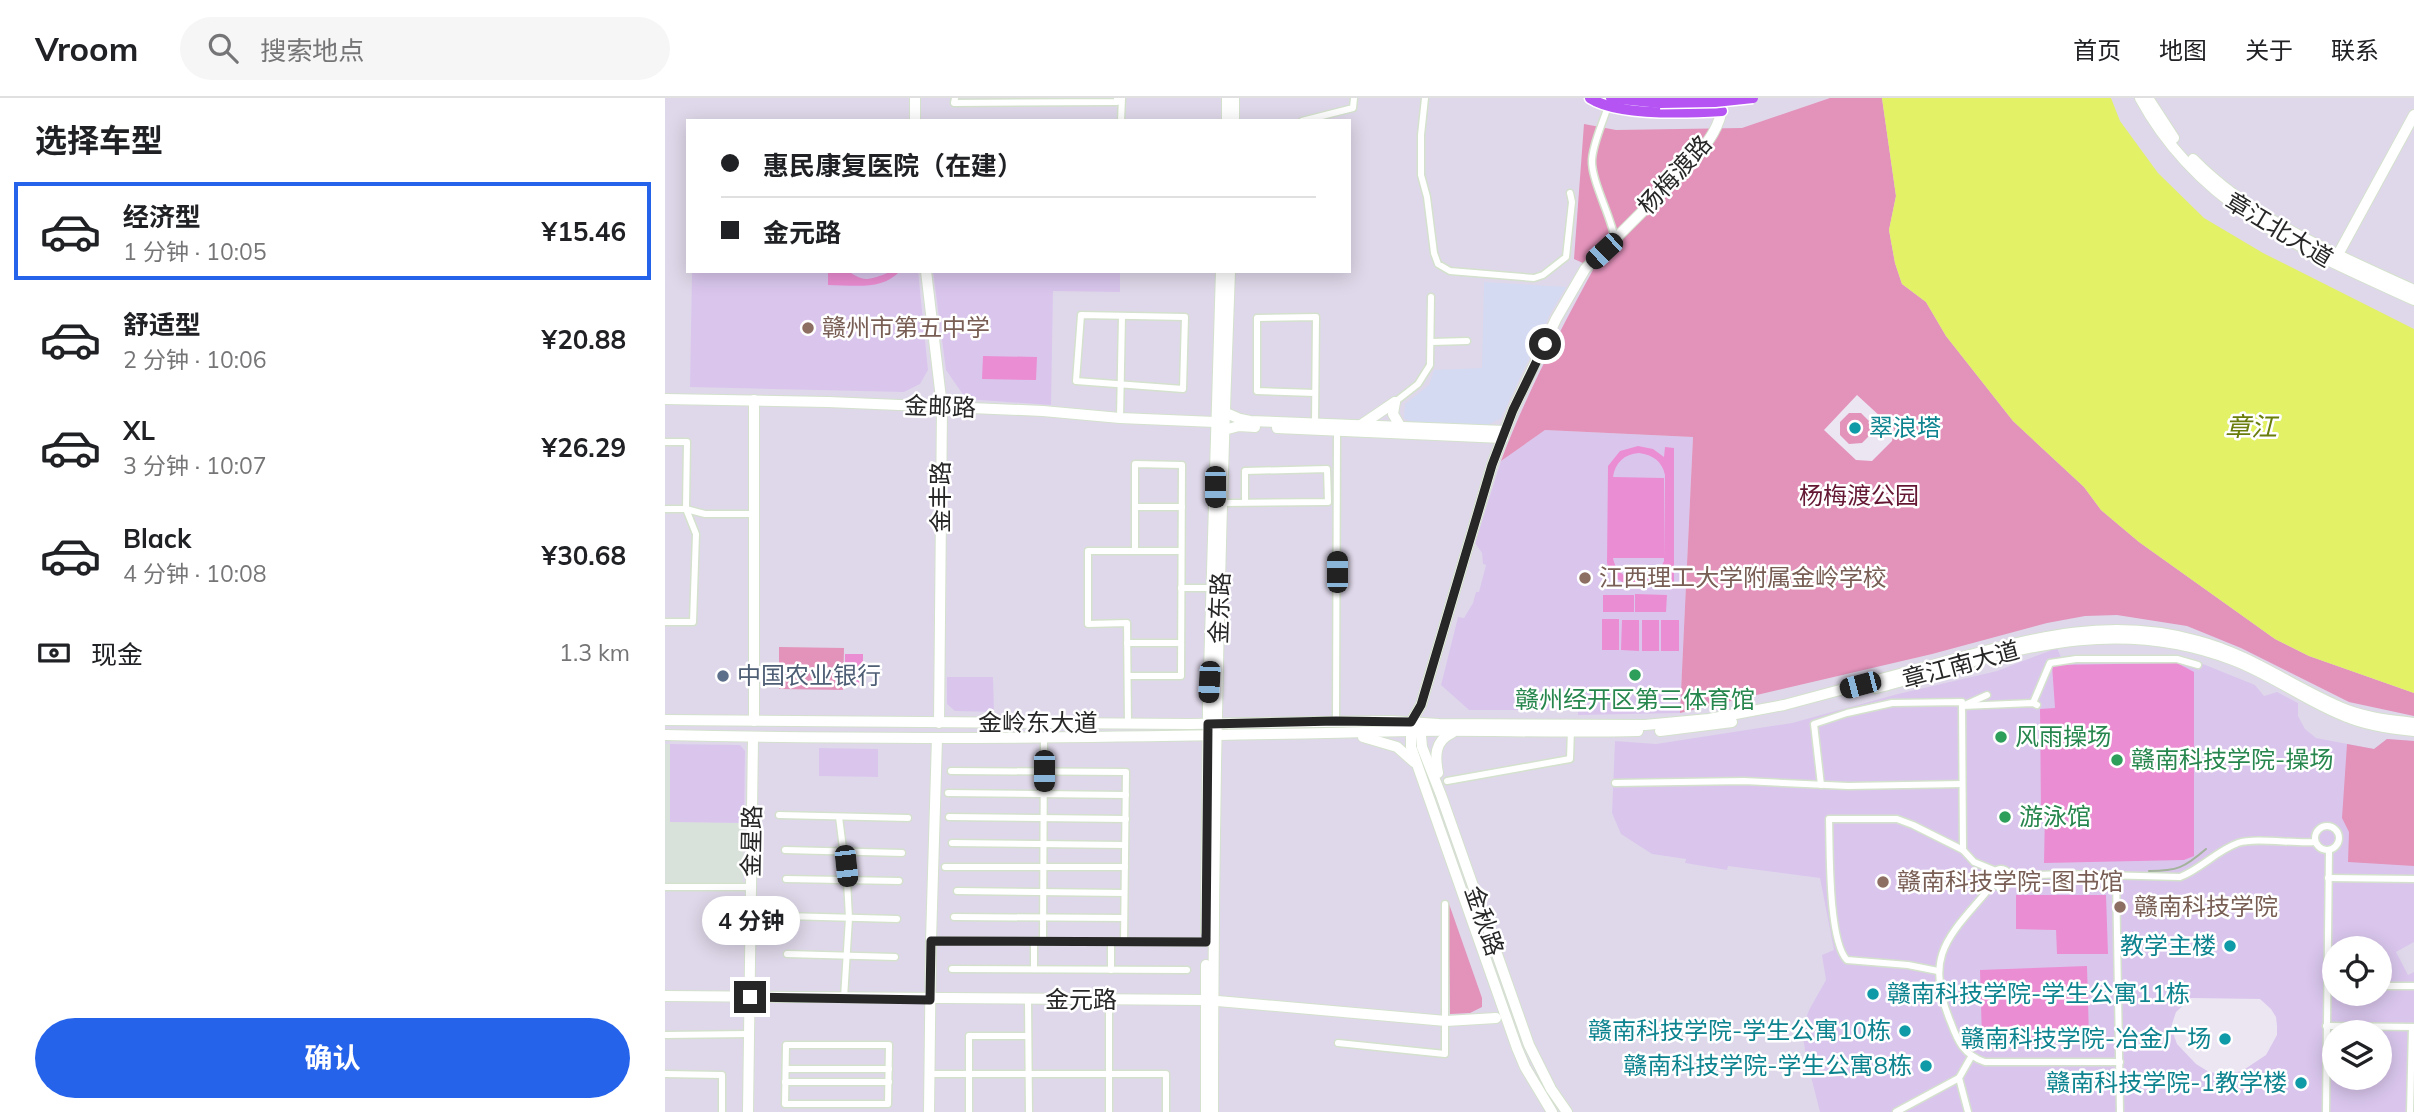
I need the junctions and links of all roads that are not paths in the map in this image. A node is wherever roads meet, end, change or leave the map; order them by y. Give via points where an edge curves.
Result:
1 (915, 98) edge
2 (955, 98) edge
3 (1119, 98) edge
4 (1227, 98) edge
5 (1234, 98) edge
6 (1354, 98) edge
7 (1425, 98) edge
8 (1590, 98) edge
9 (1611, 98) edge
10 (1724, 98) edge
11 (1753, 98) edge
12 (2140, 98) edge
13 (2148, 98) edge
14 (1722, 111) junction
15 (1606, 112) dead end
16 (2414, 114) edge
17 (915, 119) edge
18 (1121, 119) edge
19 (1227, 119) edge
20 (1234, 119) edge
21 (1310, 119) edge
22 (1570, 193) dead end
23 (1615, 239) junction
24 (2336, 259) junction
25 (926, 273) edge
26 (1221, 273) edge
27 (1230, 273) edge
28 (2414, 290) edge
29 (1431, 297) dead end
30 (2414, 300) edge
31 (1122, 316) junction
32 (1467, 341) dead end
33 (1431, 342) junction
34 (1121, 385) junction
35 (1315, 393) junction
36 (665, 399) edge
37 (754, 400) junction
38 (1395, 402) junction
39 (942, 407) junction
40 (1224, 412) junction
41 (1120, 418) junction
42 (1215, 422) junction
43 (1315, 423) junction
44 (1361, 425) junction
45 (1400, 426) junction
46 (1337, 428) junction
47 (1224, 430) junction
48 (1504, 435) junction
49 (665, 442) edge
50 (1223, 503) junction
51 (1245, 503) junction
52 (1182, 507) junction
53 (1135, 508) junction
54 (665, 509) edge
55 (686, 509) junction
56 (754, 514) junction
57 (1135, 551) junction
58 (1181, 551) junction
59 (1181, 588) junction
60 (1213, 588) junction
61 (665, 622) edge
62 (2061, 637) junction
63 (1127, 643) junction
64 (1181, 643) junction
65 (2198, 665) dead end
66 (1128, 676) junction
67 (1987, 695) dead end
68 (1212, 705) junction
69 (1962, 706) junction
70 (665, 720) edge
71 (754, 721) junction
72 (1336, 721) junction
73 (939, 723) junction
74 (2414, 723) edge
75 (1128, 724) junction
76 (1189, 724) junction
77 (1212, 724) junction
78 (1241, 724) junction
79 (1415, 727) junction
80 (1571, 728) junction
81 (1454, 732) junction
82 (2414, 732) edge
83 (1349, 734) junction
84 (665, 735) edge
85 (1188, 736) junction
86 (1212, 736) junction
87 (1237, 736) junction
88 (753, 737) junction
89 (1044, 737) junction
90 (937, 738) junction
91 (1212, 757) junction
92 (1417, 765) junction
93 (951, 771) dead end
94 (1044, 771) junction
95 (1447, 781) dead end
96 (1615, 783) dead end
97 (1962, 784) junction
98 (1821, 785) junction
99 (948, 793) dead end
100 (1441, 794) junction
101 (1044, 795) junction
102 (1126, 795) junction
103 (779, 815) dead end
104 (839, 817) junction
105 (949, 817) dead end
106 (908, 818) dead end
107 (1044, 819) junction
108 (1126, 819) junction
109 (952, 842) dead end
110 (2315, 842) junction
111 (1044, 844) junction
112 (1125, 845) junction
113 (785, 850) dead end
114 (1963, 850) junction
115 (2329, 850) junction
116 (844, 851) junction
117 (902, 853) dead end
118 (945, 867) dead end
119 (1125, 867) junction
120 (1044, 868) junction
121 (1996, 871) junction
122 (2010, 876) junction
123 (2116, 876) junction
124 (2328, 878) junction
125 (786, 879) dead end
126 (2414, 879) edge
127 (847, 880) junction
128 (899, 881) dead end
129 (1994, 883) junction
130 (665, 887) edge
131 (751, 887) junction
132 (957, 891) dead end
133 (1044, 892) junction
134 (1124, 893) junction
135 (1445, 904) dead end
136 (784, 916) dead end
137 (954, 917) dead end
138 (1044, 917) junction
139 (849, 918) junction
140 (1124, 918) junction
141 (897, 919) dead end
142 (931, 941) junction
143 (1034, 941) junction
144 (1043, 941) junction
145 (1111, 941) junction
146 (1124, 941) junction
147 (1206, 942) junction
148 (787, 954) dead end
149 (847, 956) junction
150 (895, 957) dead end
151 (1034, 969) junction
152 (952, 970) dead end
153 (1111, 970) junction
154 (1187, 970) dead end
155 (1938, 971) junction
156 (2392, 986) edge
157 (2414, 986) edge
158 (665, 996) edge
159 (750, 997) junction
160 (844, 998) junction
161 (930, 1000) junction
162 (1028, 1000) junction
163 (1109, 1000) junction
164 (1210, 1001) junction
165 (1496, 1018) dead end
166 (2326, 1020) edge
167 (1446, 1021) junction
168 (2392, 1027) edge
169 (2413, 1027) edge
170 (749, 1034) junction
171 (665, 1035) edge
172 (1028, 1035) junction
173 (1338, 1043) dead end
174 (1971, 1057) junction
175 (2120, 1062) junction
176 (786, 1069) junction
177 (889, 1069) junction
178 (665, 1074) edge
179 (930, 1074) junction
180 (969, 1074) junction
181 (1028, 1074) junction
182 (1109, 1074) junction
183 (1959, 1078) junction
184 (785, 1082) junction
185 (889, 1082) junction
186 (2326, 1090) edge
187 (809, 1104) junction
188 (866, 1108) edge
189 (722, 1112) edge
190 (748, 1112) edge
191 (809, 1112) edge
192 (929, 1112) edge
193 (969, 1112) edge
194 (1028, 1112) edge
195 (1109, 1112) edge
196 (1166, 1112) edge
197 (1206, 1112) edge
198 (1213, 1112) edge
199 (1552, 1112) edge
200 (1567, 1112) edge
201 (1896, 1112) edge
202 (1968, 1112) edge
203 (2120, 1112) edge
204 (2326, 1112) edge
205 (2410, 1112) edge

1 - 17 street
2 - 3 street via 954,103 1117,102
3 - 18 street
4 - 19 street
5 - 20 street
6 - 21 street via 1353,108
7 - 22 street via 1421,175 1438,264 1450,271 1543,275 1566,257
8 - 14 main road via 1653,111
9 - 11 main road, bridge via 1660,103
10 - 14 street, 杨梅渡路
12 - 24 street, 章江北大道 via 2163,134 2220,196 2261,225
13 - 24 street, 章江北大道 via 2184,150 2226,190
14 - 23 street, 杨梅渡路 via 1714,133 1694,160
15 - 23 street via 1592,164
16 - 24 street
23 - 48 street, 杨梅渡路 via 1585,269 1556,319
24 - 28 street, 章江北大道
24 - 30 street, 章江北大道
25 - 39 street, 金丰路
26 - 42 street, 金东路
27 - 40 street, 金东路
29 - 33 street
31 - 34 street
31 - 34 street via 1081,315 1076,381
31 - 34 street via 1185,317 1185,329 1183,389
32 - 33 street
33 - 38 street via 1430,365 1418,384
34 - 41 street
35 - 35 street via 1316,317 1257,318 1257,391
35 - 43 street
36 - 37 street, 金邮路
37 - 39 street, 金邮路
37 - 56 street
38 - 44 street
38 - 45 street via 1393,414
39 - 41 street, 金邮路
39 - 73 street, 金丰路
40 - 43 street via 1250,421
40 - 47 street, 金东路
41 - 42 street, 金邮路
42 - 60 street, 金东路
43 - 46 street
44 - 45 street
44 - 46 street
45 - 48 street
46 - 47 street via 1239,426
46 - 48 street
46 - 72 street
47 - 50 street, 金东路
48 - 79 street, 杨梅渡路
49 - 55 street via 687,442
50 - 51 street
50 - 68 street, 金东路
51 - 51 street via 1328,502 1327,469 1245,471
52 - 53 street
52 - 53 street via 1182,465 1135,464
52 - 58 street
53 - 57 street
54 - 55 street
55 - 56 street via 705,514
55 - 61 street via 696,534 693,622
56 - 71 street
57 - 58 street
57 - 63 street via 1088,551 1088,624 1127,623
58 - 59 street
59 - 60 street
59 - 64 street
60 - 68 street, 金东路
62 - 74 street, 章江南大道 via 2087,630 2128,630 2195,640 2253,661 2348,711
62 - 80 street, 章江南大道 via 2031,639 1709,723
62 - 82 street, 章江南大道 via 2137,638 2192,646 2240,662 2347,718
63 - 64 street
63 - 66 street
64 - 66 street via 1181,676
65 - 69 street via 2177,659 2050,663 2035,704
66 - 75 street
67 - 69 street
68 - 76 street
68 - 77 street, 金东路
68 - 78 street
69 - 97 street
69 - 98 street via 1962,702 1892,703 1814,724
70 - 71 street, 金岭东大道
71 - 73 street, 金岭东大道
72 - 78 street, 金岭东大道
72 - 79 street, 金岭东大道
73 - 75 street, 金岭东大道
75 - 76 street, 金岭东大道
76 - 77 street, 金岭东大道
77 - 78 street, 金岭东大道
77 - 86 street, 金东路
79 - 80 street, 章江南大道
79 - 81 street, 章江南大道
79 - 83 street, 金岭东大道
79 - 92 street, 金秋路 via 1411,747
79 - 100 street, 金秋路
80 - 81 street, 章江南大道
80 - 95 street via 1570,759
81 - 100 street via 1444,736 1436,749
83 - 87 street, 金岭东大道
83 - 92 street via 1389,743
84 - 88 street, 金岭东大道
85 - 86 street, 金岭东大道
85 - 89 street, 金岭东大道
85 - 91 street
86 - 87 street, 金岭东大道
86 - 91 street, 金东路
87 - 91 street
88 - 90 street, 金岭东大道
88 - 131 street, 金星路
89 - 90 street, 金岭东大道
89 - 94 street
90 - 142 street
91 - 147 street, 金东路
91 - 164 street, 金东路
92 - 199 street, 金秋路 via 1517,1048
93 - 94 street
94 - 101 street
94 - 102 street via 1126,772
96 - 98 street
97 - 98 street
97 - 114 street
99 - 101 street
100 - 200 street, 金秋路 via 1529,1045
101 - 102 street
101 - 107 street
102 - 108 street
103 - 104 street
104 - 106 street
104 - 116 street
105 - 107 street
107 - 108 street
107 - 111 street
108 - 112 street
109 - 111 street
110 - 115 street
110 - 115 street via 2320,827 2334,828 2339,841
110 - 123 street via 2241,842 2180,877
111 - 112 street
111 - 120 street
112 - 119 street
113 - 116 street
114 - 121 street via 1974,862
114 - 155 street via 1897,819 1829,819 1832,901 1840,953 1847,960
115 - 124 street
116 - 117 street
116 - 127 street
118 - 120 street
119 - 120 street
119 - 134 street
120 - 133 street
121 - 122 street via 2005,870
121 - 129 street
122 - 123 street
122 - 129 street via 2004,886
123 - 175 street
124 - 126 street
124 - 166 street
125 - 127 street
127 - 128 street
127 - 139 street
129 - 155 street via 1954,929 1941,953
130 - 131 street
131 - 159 street, 金星路
132 - 133 street
133 - 134 street
133 - 138 street
134 - 140 street
135 - 167 street
136 - 139 street
137 - 138 street
138 - 140 street
138 - 144 street
139 - 141 street
139 - 149 street
140 - 146 street
142 - 143 street
142 - 161 street
143 - 144 street
143 - 151 street
144 - 145 street
145 - 146 street
145 - 153 street
146 - 147 street
147 - 164 street, 金东路
148 - 149 street
149 - 150 street
149 - 160 street
151 - 152 street
151 - 153 street
153 - 154 street
155 - 174 street via 1945,1010
156 - 157 street
158 - 159 street, 金元路
159 - 160 street, 金元路
159 - 170 street, 金星路
160 - 161 street, 金元路
161 - 162 street, 金元路
161 - 179 street
162 - 163 street, 金元路
162 - 172 street
163 - 164 street, 金元路
163 - 182 street
164 - 167 street, 金元路
164 - 197 street, 金东路
164 - 198 street, 金东路
165 - 167 street, 金元路
167 - 173 street via 1445,1054
168 - 169 street
169 - 205 street
170 - 171 street
170 - 190 street, 金星路
172 - 180 street via 969,1036
172 - 181 street
174 - 175 street via 1985,1062
174 - 183 street
175 - 203 street
176 - 177 street
176 - 177 street via 786,1045 889,1045
176 - 184 street
177 - 185 street
178 - 189 street via 722,1075
179 - 180 street
179 - 192 street
180 - 181 street
180 - 193 street
181 - 182 street
181 - 194 street
182 - 195 street
182 - 196 street via 1166,1074
183 - 201 street
183 - 202 street
184 - 185 street
184 - 187 street via 785,1104
185 - 188 street via 888,1104
186 - 204 street
187 - 188 street
187 - 191 street

